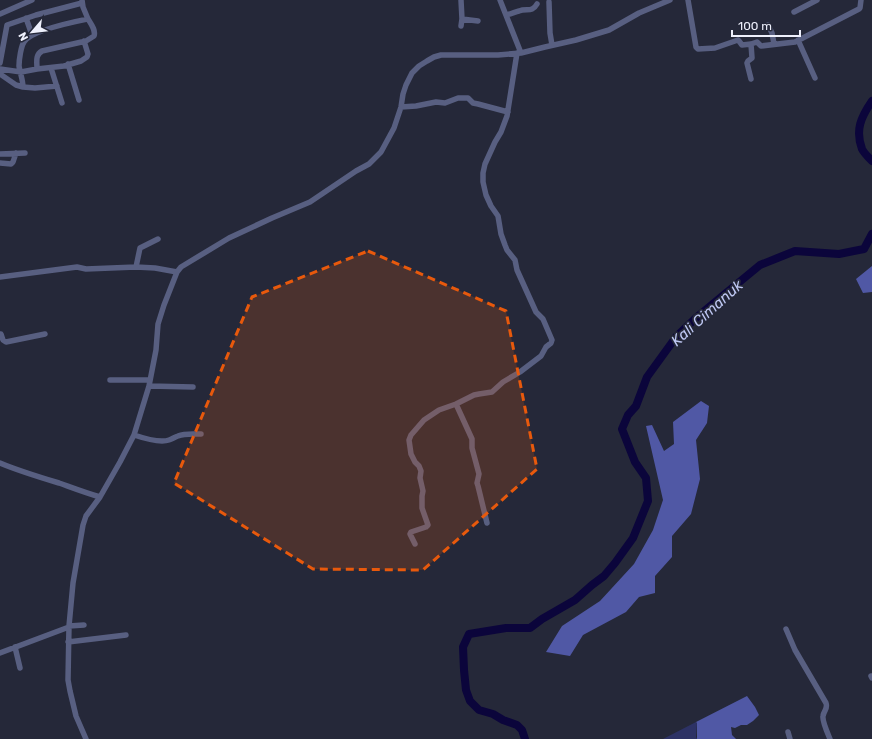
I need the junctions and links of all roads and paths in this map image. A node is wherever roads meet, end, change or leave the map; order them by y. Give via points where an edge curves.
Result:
1 (32, 0) edge
2 (461, 0) edge
3 (500, 0) edge
4 (670, 0) edge
5 (688, 0) edge
6 (817, 0) edge
7 (861, 0) edge
8 (82, 1) edge
9 (549, 2) dead end
10 (537, 4) dead end
11 (794, 12) dead end
12 (0, 14) edge
13 (506, 15) junction
14 (26, 18) junction
15 (88, 19) junction
16 (462, 19) junction
17 (478, 21) dead end
18 (768, 25) dead end
19 (461, 26) dead end
20 (32, 35) junction
21 (798, 40) junction
22 (84, 41) junction
23 (751, 44) junction
24 (774, 44) junction
25 (552, 45) junction
26 (519, 53) junction
27 (0, 62) edge
28 (68, 64) junction
29 (51, 68) junction
30 (0, 69) edge
31 (36, 69) junction
32 (20, 72) junction
33 (0, 74) edge
34 (815, 78) dead end
35 (751, 79) dead end
36 (57, 86) junction
37 (23, 87) junction
38 (79, 100) dead end
39 (62, 103) dead end
40 (401, 107) junction
41 (508, 112) junction
42 (16, 153) junction
43 (25, 153) dead end
44 (0, 154) edge
45 (0, 163) edge
46 (158, 239) dead end
47 (136, 267) junction
48 (177, 272) junction
49 (0, 277) edge
50 (0, 334) edge
51 (45, 334) dead end
52 (110, 380) dead end
53 (150, 380) junction
54 (150, 386) junction
55 (193, 387) dead end
56 (456, 404) junction
57 (201, 434) dead end
58 (134, 435) junction
59 (0, 464) edge
60 (100, 497) junction
61 (488, 523) dead end
62 (415, 544) dead end
63 (69, 622) junction
64 (84, 625) dead end
65 (786, 629) dead end
66 (126, 635) dead end
67 (68, 642) junction
68 (15, 647) junction
69 (0, 653) edge
70 (20, 668) dead end
71 (788, 732) dead end
72 (86, 739) edge
73 (790, 739) edge
74 (830, 739) edge

1 - 12 street
2 - 16 street
3 - 13 street
4 - 25 street via 639,13 609,30
5 - 23 street via 697,49 716,48 738,40 742,45
6 - 11 street
7 - 21 street via 859,9
8 - 14 street
8 - 15 street
9 - 25 street
10 - 13 street via 531,10
13 - 26 street
14 - 20 street
14 - 27 street via 7,25
15 - 20 street
15 - 22 street via 95,34
16 - 17 street
16 - 19 street
18 - 24 street
20 - 32 street via 22,44
21 - 24 street
21 - 34 street
22 - 28 street via 87,57
22 - 31 street via 42,51 37,58
23 - 24 street
23 - 35 street via 752,58 747,62
25 - 26 street
26 - 40 street via 434,57 412,72
26 - 41 street
28 - 29 street
28 - 38 street
29 - 31 street
29 - 36 street
30 - 32 street
31 - 32 street
32 - 37 street
33 - 37 street
36 - 37 street
36 - 39 street
40 - 41 street via 468,98 473,103
40 - 48 street via 394,128 381,152 369,164 310,202 229,238
41 - 56 street via 486,164 483,182 486,196 498,216 503,241 513,257 536,312 543,319 552,338 540,356 492,392 474,395
42 - 43 street
42 - 44 street
42 - 45 street via 11,164
46 - 47 street via 139,249
47 - 48 street
47 - 49 street via 77,267
48 - 53 street via 158,324
50 - 51 street via 6,342
52 - 53 street
53 - 54 street
54 - 55 street
54 - 58 street
56 - 61 street via 472,439 479,474 477,483
56 - 62 street via 439,410 424,420 409,440 411,454 422,470 422,508 428,525 411,532
57 - 58 street via 185,434 161,441
58 - 60 street
59 - 60 street
60 - 63 street via 86,516 83,525
63 - 64 street
63 - 67 street
63 - 68 street
65 - 74 street via 795,650 826,703 823,718
66 - 67 street
67 - 72 street via 70,691 76,716
68 - 69 street
68 - 70 street
71 - 73 street

